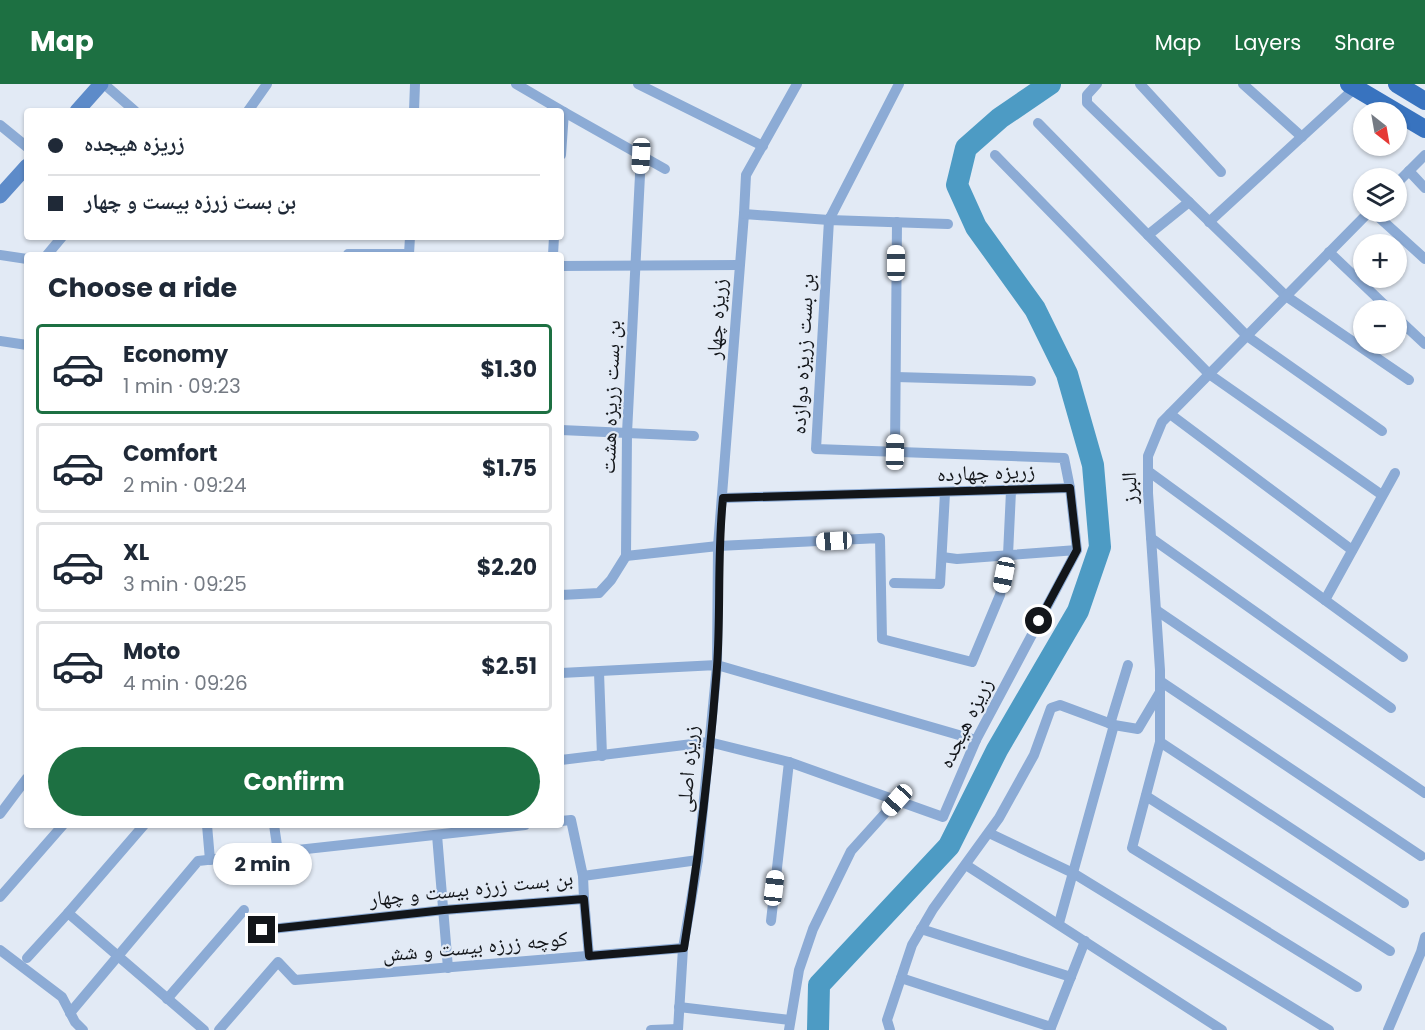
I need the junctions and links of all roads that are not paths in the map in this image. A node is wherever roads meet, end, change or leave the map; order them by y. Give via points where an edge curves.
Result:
1 (103, 84) edge
2 (267, 84) edge
3 (415, 84) edge
4 (516, 84) edge
5 (638, 84) edge
6 (796, 84) edge
7 (899, 84) edge
8 (1097, 84) edge
9 (1140, 84) edge
10 (1243, 84) edge
11 (1396, 84) edge
12 (1352, 86) edge
13 (1425, 101) edge
14 (80, 108) edge
15 (131, 108) edge
16 (250, 108) edge
17 (414, 108) edge
18 (557, 108) edge
19 (564, 112) edge
20 (1038, 123) dead end
21 (0, 125) edge
22 (1425, 129) edge
23 (1302, 137) junction
24 (24, 145) edge
25 (763, 146) junction
26 (995, 155) dead end
27 (1425, 155) edge
28 (641, 156) junction
29 (24, 169) edge
30 (665, 170) dead end
31 (1409, 171) joint
32 (1221, 172) dead end
33 (1425, 188) edge
34 (0, 196) edge
35 (1189, 201) junction
36 (744, 214) junction
37 (829, 220) junction
38 (897, 222) junction
39 (1209, 222) junction
40 (1360, 222) edge
41 (1382, 222) edge
42 (948, 224) dead end
43 (1148, 235) junction
44 (60, 240) edge
45 (50, 252) edge
46 (1329, 252) junction
47 (0, 255) edge
48 (24, 259) edge
49 (1425, 259) edge
50 (739, 265) junction
51 (564, 266) edge
52 (635, 266) junction
53 (1286, 296) junction
54 (1379, 300) edge
55 (1407, 327) edge
56 (1246, 336) junction
57 (0, 340) edge
58 (24, 344) edge
59 (1425, 344) edge
60 (1209, 374) junction
61 (896, 377) junction
62 (1409, 380) dead end
63 (1031, 381) dead end
64 (1170, 414) junction
65 (564, 430) edge
66 (1382, 431) dead end
67 (627, 433) junction
68 (694, 436) dead end
69 (895, 452) junction
70 (1148, 471) junction
71 (1395, 473) dead end
72 (1070, 488) junction
73 (1011, 491) junction
74 (945, 493) junction
75 (1382, 495) junction
76 (723, 498) junction
77 (1151, 538) junction
78 (718, 546) junction
79 (1077, 550) junction
80 (1352, 550) junction
81 (1008, 555) junction
82 (626, 556) junction
83 (942, 557) junction
84 (894, 583) dead end
85 (564, 595) edge
86 (1325, 600) junction
87 (1156, 610) junction
88 (1403, 657) dead end
89 (717, 665) junction
90 (1128, 665) dead end
91 (599, 672) junction
92 (564, 673) edge
93 (1160, 686) junction
94 (1392, 708) dead end
95 (1112, 724) junction
96 (976, 740) junction
97 (709, 742) junction
98 (1160, 742) junction
99 (602, 756) junction
100 (564, 760) edge
101 (789, 762) junction
102 (24, 786) edge
103 (1425, 793) edge
104 (1146, 796) junction
105 (897, 800) junction
106 (0, 814) edge
107 (564, 821) edge
108 (60, 828) edge
109 (141, 828) edge
110 (207, 828) edge
111 (274, 828) edge
112 (499, 828) edge
113 (989, 833) junction
114 (437, 835) junction
115 (278, 852) junction
116 (1421, 856) dead end
117 (210, 860) junction
118 (698, 860) junction
119 (966, 865) junction
120 (1073, 873) junction
121 (583, 876) junction
122 (0, 897) edge
123 (584, 899) junction
124 (1404, 903) dead end
125 (244, 910) dead end
126 (444, 910) junction
127 (68, 913) junction
128 (771, 921) dead end
129 (1059, 923) junction
130 (921, 929) junction
131 (262, 930) dead end
132 (1425, 937) edge
133 (1085, 941) junction
134 (684, 948) junction
135 (0, 950) edge
136 (1390, 951) dead end
137 (589, 956) junction
138 (117, 957) junction
139 (27, 958) dead end
140 (448, 968) junction
141 (1071, 977) junction
142 (901, 978) junction
143 (1357, 987) dead end
144 (167, 999) junction
145 (679, 1007) junction
146 (70, 1013) junction
147 (789, 1025) edge
148 (1050, 1028) edge
149 (678, 1029) edge
150 (83, 1030) edge
151 (204, 1030) edge
152 (219, 1030) edge
153 (651, 1030) edge
154 (890, 1030) edge
155 (1222, 1030) edge
156 (1329, 1030) edge
157 (1388, 1030) edge

1 - 14 main road
1 - 15 street
2 - 16 street
3 - 17 street
4 - 18 street
5 - 25 street
6 - 25 street, زریزه چهار
7 - 37 street
8 - 35 street via 1085,98 1087,103
9 - 32 street
10 - 23 street
11 - 13 main road
12 - 22 main road
12 - 23 street
19 - 28 street
20 - 43 street
21 - 24 street
23 - 39 street
25 - 36 street, زریزه چهار via 746,175
26 - 60 street
27 - 31 street
28 - 30 street
28 - 52 street, بن بست زریزه هشت
29 - 34 main road
31 - 33 street
35 - 39 street
35 - 43 street
36 - 37 street
36 - 50 street, زریزه چهار
37 - 38 street
37 - 69 street, بن بست زریزه دوازده via 816,449
38 - 42 street
38 - 61 street
39 - 53 street
40 - 46 street, البرز
41 - 49 street
43 - 56 street
44 - 45 street
46 - 53 street, البرز
46 - 54 street
47 - 48 street
50 - 52 street
50 - 76 street, زریزه چهار
51 - 52 street
52 - 67 street, بن بست زریزه هشت
53 - 56 street, البرز
53 - 62 street
55 - 59 street
56 - 60 street, البرز
56 - 66 street
57 - 58 street
60 - 64 street, البرز
60 - 75 street
61 - 63 street
61 - 69 street
64 - 70 street, البرز via 1162,422 1148,456
64 - 80 street
65 - 67 street
67 - 68 street
67 - 82 street, بن بست زریزه هشت
69 - 72 street, بن بست زریزه دوازده via 1064,458
70 - 77 street, البرز
70 - 86 street
71 - 75 street
72 - 73 street, زریزه چهارده
72 - 79 street, بن بست زریزه دوازده
73 - 74 street, زریزه چهارده
73 - 81 street
74 - 76 street, زریزه چهارده
74 - 83 street
75 - 80 street
76 - 78 street, زریزه چهار
77 - 87 street, البرز
77 - 94 street
78 - 81 street via 880,538 882,639 972,662 999,595
78 - 82 street
78 - 89 street, زریزه چهار
79 - 81 street
79 - 96 street, زریزه هیجده
80 - 86 street
81 - 83 street
82 - 85 street via 599,593
83 - 84 street via 940,584
86 - 88 street
87 - 93 street, البرز
87 - 103 street
89 - 91 street
89 - 96 street
89 - 97 street, زریزه اصلی
90 - 95 street
91 - 92 street
91 - 99 street
93 - 95 street via 1138,729
93 - 98 street, البرز
93 - 116 street
95 - 113 street via 1060,705 1051,708 1034,756
95 - 120 street
96 - 105 street, زریزه هیجده via 943,817
97 - 99 street
97 - 101 street, زریزه هیجده
97 - 118 street, زریزه اصلی
98 - 104 street, البرز
98 - 124 street
99 - 100 street
101 - 105 street, زریزه هیجده
101 - 128 street
102 - 106 street
104 - 136 street
104 - 143 street, البرز via 1132,848
105 - 147 street via 851,851 813,929 799,970
107 - 121 street via 571,820
108 - 122 street
109 - 127 street
110 - 117 street
111 - 115 street
112 - 114 street
113 - 119 street
113 - 120 street
114 - 115 street
114 - 126 street
115 - 117 street
117 - 138 street via 198,861
118 - 121 street, بن بست زرزه بیست و چهار
118 - 134 street, زریزه اصلی
119 - 129 street
119 - 130 street
120 - 129 street
120 - 156 street
121 - 123 street, بن بست زرزه بیست و چهار
123 - 126 street, بن بست زرزه بیست و چهار
123 - 137 street
125 - 144 street
126 - 131 street, بن بست زرزه بیست و چهار
126 - 140 street
127 - 138 street
127 - 139 street
129 - 133 street
130 - 141 street
130 - 142 street
132 - 157 street
133 - 141 street
133 - 155 street
134 - 137 street, کوچه زرزه بیست و شش
134 - 145 street, زریزه اصلی
135 - 146 street via 62,997
137 - 140 street, کوچه زرزه بیست و شش
138 - 144 street
138 - 146 street
140 - 152 street, کوچه زرزه بیست و شش via 295,980 278,962
141 - 148 street
142 - 148 street
142 - 154 street via 887,1020
144 - 151 street
145 - 147 street
145 - 149 street, زریزه اصلی
146 - 150 street
149 - 153 street

